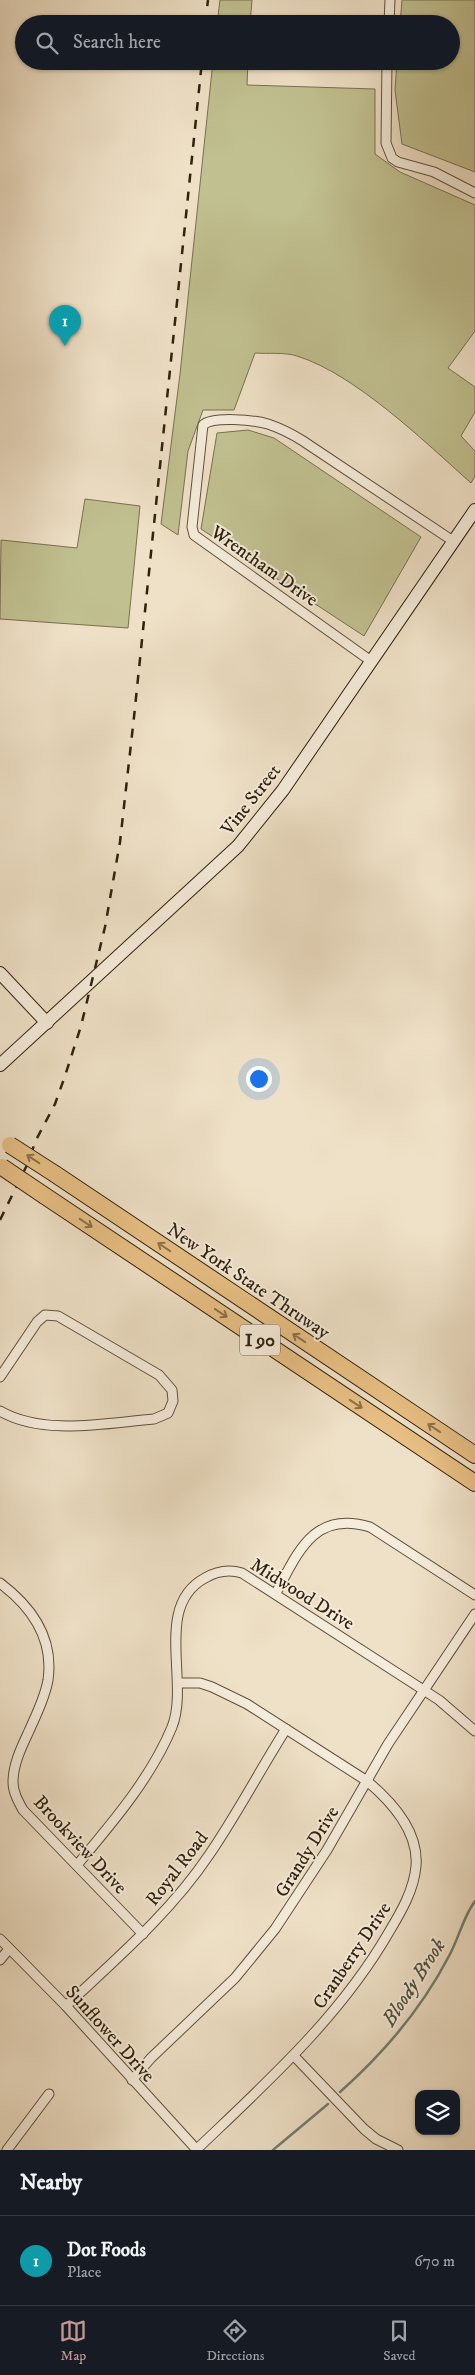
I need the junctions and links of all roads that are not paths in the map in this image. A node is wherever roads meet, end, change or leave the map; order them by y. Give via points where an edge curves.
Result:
1 (390, 0) edge
2 (389, 15) edge
3 (387, 70) edge
4 (475, 193) edge
5 (475, 510) edge
6 (453, 541) junction
7 (371, 661) junction
8 (0, 973) edge
9 (47, 1023) junction
10 (0, 1065) edge
11 (5, 1141) edge
12 (1, 1167) edge
13 (0, 1377) edge
14 (0, 1411) edge
15 (475, 1455) edge
16 (475, 1483) edge
17 (0, 1582) edge
18 (276, 1594) junction
19 (475, 1595) edge
20 (475, 1614) edge
21 (178, 1683) junction
22 (423, 1691) junction
23 (286, 1729) junction
24 (475, 1731) edge
25 (367, 1780) junction
26 (77, 1865) junction
27 (142, 1934) junction
28 (0, 1939) edge
29 (9, 1949) junction
30 (0, 1960) edge
31 (66, 2006) junction
32 (294, 2056) junction
33 (132, 2080) junction
34 (49, 2094) dead end
35 (7, 2150) edge
36 (197, 2150) edge
37 (398, 2150) edge

1 - 2 street
3 - 4 street via 386,143 392,158 434,172
5 - 6 street, Vine Street
6 - 7 street, Vine Street
6 - 7 street, Wrentham Drive via 303,440 282,430 259,422 215,419 203,425 192,527 194,536
7 - 9 street, Vine Street via 282,790 238,846
8 - 9 street
9 - 10 street, Vine Street
15 -> 11 highway, New York State Thruway / I 90, bridge
12 -> 16 highway, I 90, bridge
13 - 14 street via 37,1322 45,1315 53,1314 158,1375 172,1390 173,1401 168,1413 154,1419 57,1426 25,1422
17 - 26 street, Brookview Drive via 28,1607 46,1640 48,1654 48,1680 15,1765 12,1782 23,1810
18 - 19 street via 310,1537 322,1528 338,1523 370,1527
18 - 21 street, Midwood Drive via 236,1571 226,1570 198,1581 186,1594 178,1611 175,1633
18 - 22 street, Midwood Drive
20 - 22 street, Grandy Drive
21 - 23 street, Cranberry Drive via 200,1683 212,1687
21 - 26 street, Midwood Drive via 178,1707 165,1744 134,1793
22 - 24 street, Midwood Drive via 455,1712
22 - 25 street, Grandy Drive
23 - 25 street, Cranberry Drive
23 - 27 street, Royal Road via 209,1856
25 - 32 street, Cranberry Drive via 384,1795 410,1834 415,1849 414,1879 404,1906 358,1980
25 - 33 street, Grandy Drive via 322,1858 275,1929 235,1978
26 - 27 street, Brookview Drive
27 - 31 street, Royal Road
28 - 29 street, Sunflower Drive
29 - 30 street
29 - 31 street, Sunflower Drive
31 - 33 street, Sunflower Drive
32 - 36 street, Cranberry Drive
32 - 37 street via 364,2129
33 - 36 street, Sunflower Drive
34 - 35 street

